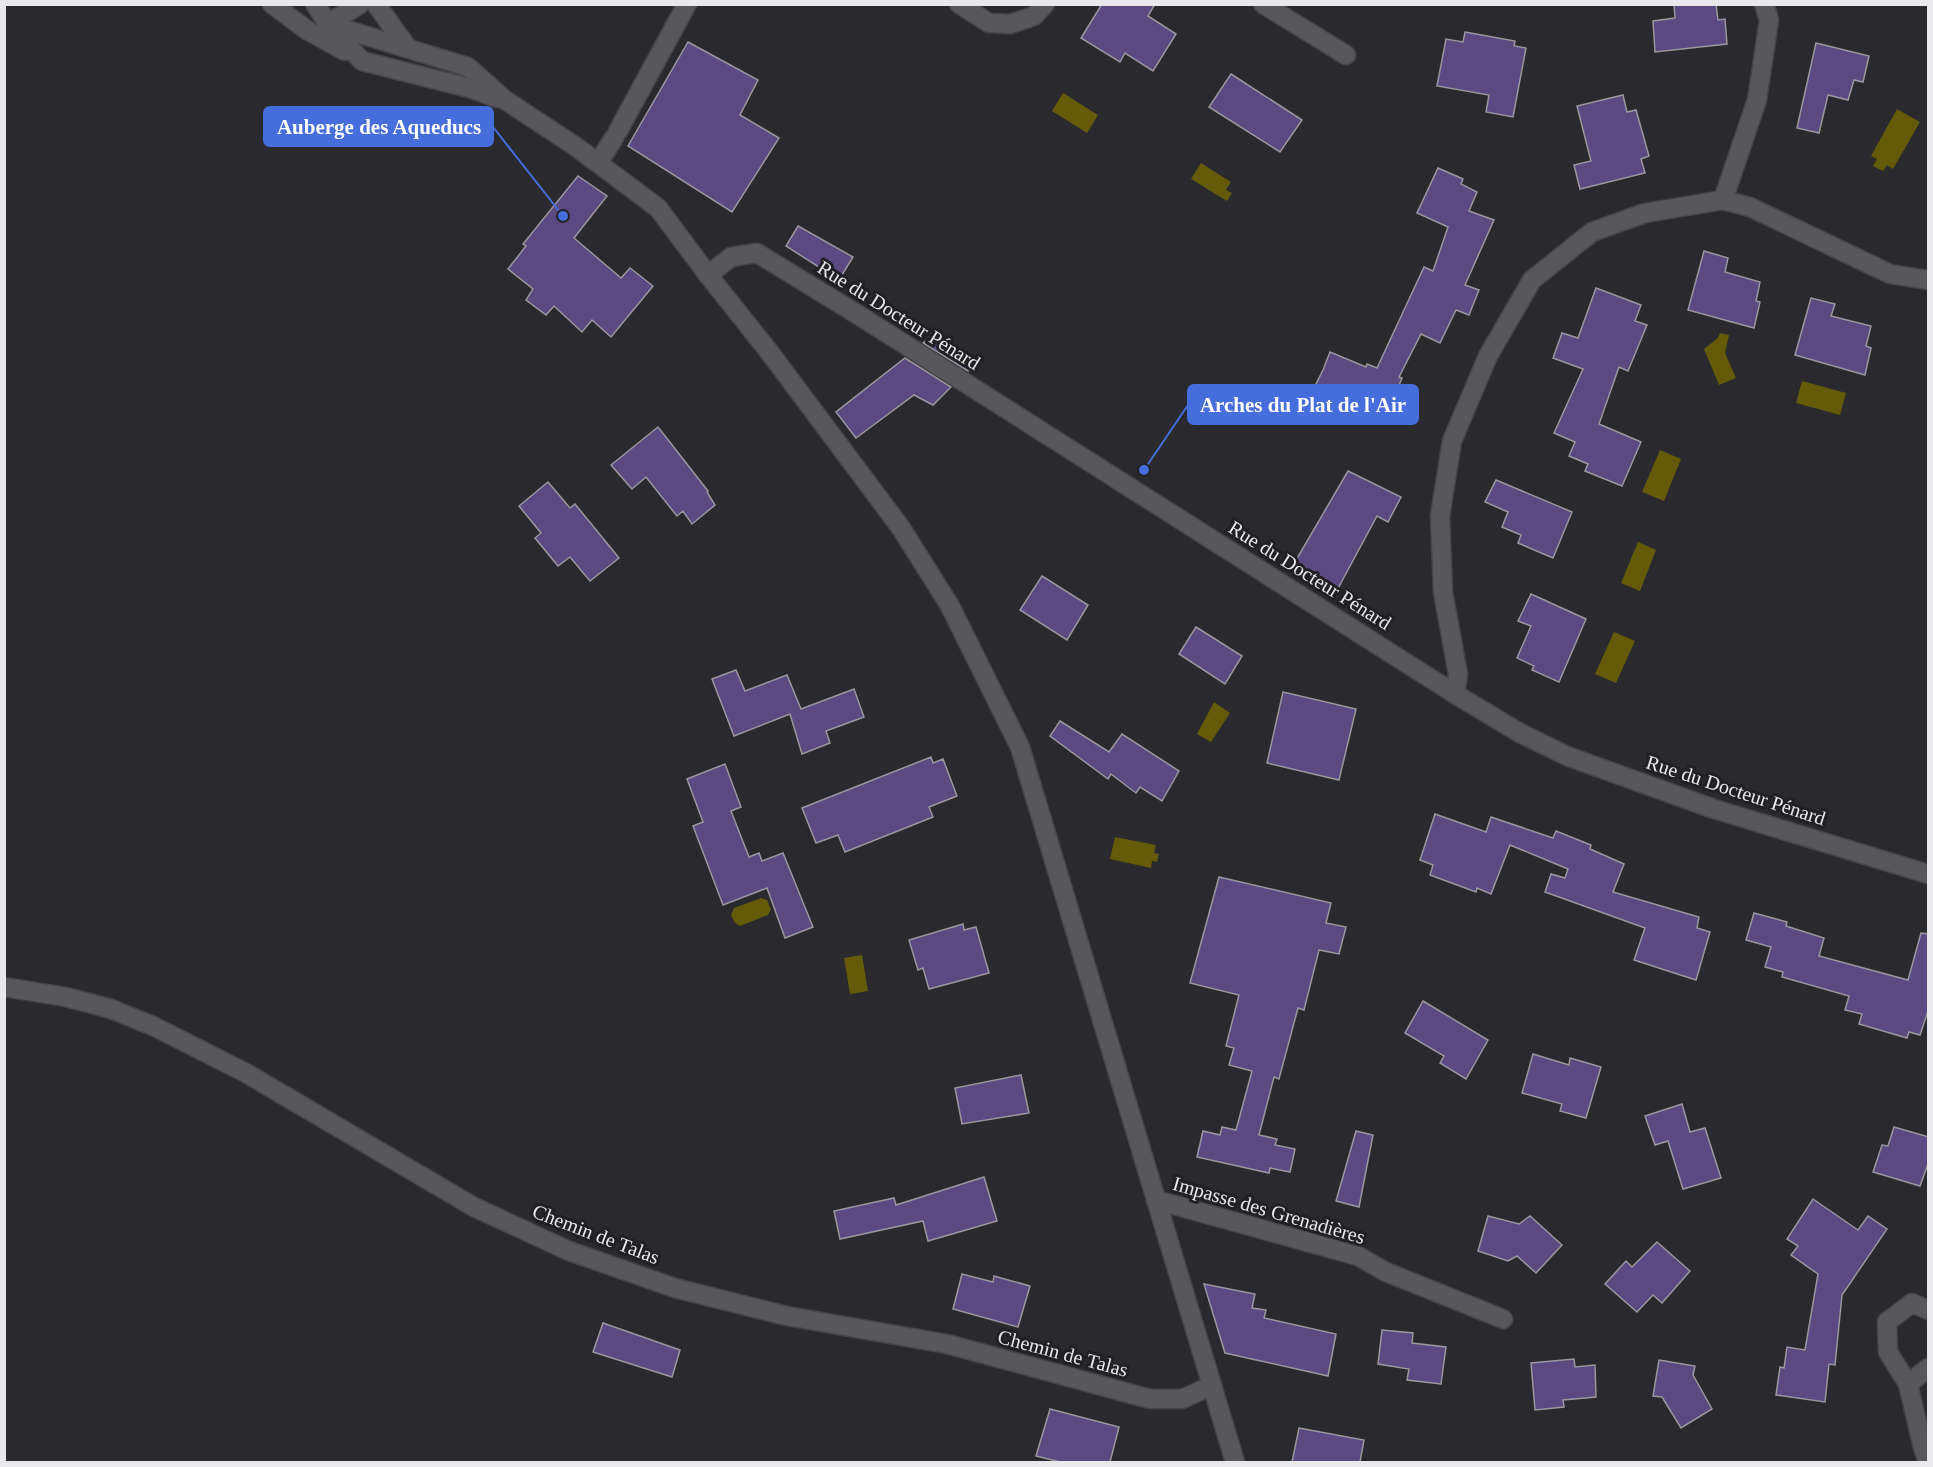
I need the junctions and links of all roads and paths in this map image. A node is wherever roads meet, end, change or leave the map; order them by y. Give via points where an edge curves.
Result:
1 (272, 4) edge
2 (294, 4) edge
3 (315, 4) edge
4 (331, 4) edge
5 (360, 4) edge
6 (376, 4) edge
7 (687, 4) edge
8 (959, 4) edge
9 (1045, 4) edge
10 (1263, 4) edge
11 (1764, 4) edge
12 (328, 24) junction
13 (407, 47) junction
14 (1346, 55) dead end
15 (362, 61) junction
16 (505, 100) junction
17 (598, 164) junction
18 (1723, 200) junction
19 (708, 275) junction
20 (1929, 280) edge
21 (1455, 694) junction
22 (1929, 874) edge
23 (4, 987) edge
24 (1156, 1200) junction
25 (1929, 1310) edge
26 (1503, 1319) dead end
27 (1929, 1368) edge
28 (1908, 1384) junction
29 (1211, 1386) junction
30 (1235, 1462) edge
31 (1929, 1462) edge

1 - 15 street via 307,30
2 - 12 street via 309,18
3 - 12 street
4 - 12 street
5 - 12 street
6 - 13 street
7 - 17 street
8 - 9 street via 989,23 1010,24 1034,16
10 - 14 street
11 - 18 street via 1769,20 1756,100
12 - 13 street
12 - 15 street
13 - 16 street via 468,67
15 - 16 street
16 - 17 street
17 - 19 street via 658,208
18 - 20 street via 1750,207 1890,274
18 - 21 street via 1645,213 1592,232 1532,280 1488,356 1452,441 1440,516 1443,592 1458,674
19 - 21 street, Rue du Docteur Pénard via 731,257 757,253
19 - 24 street via 900,528 950,606 1020,747
21 - 22 street, Rue du Docteur Pénard via 1567,756 1714,809
23 - 29 street, Chemin de Talas via 77,1000 153,1026 246,1073 474,1207 569,1251 675,1288 787,1316 947,1344 1150,1400 1182,1399
24 - 26 street, Impasse des Grenadières via 1358,1257
24 - 29 street
25 - 28 street via 1912,1303 1887,1323 1888,1352
27 - 28 street
28 - 31 street
29 - 30 street

